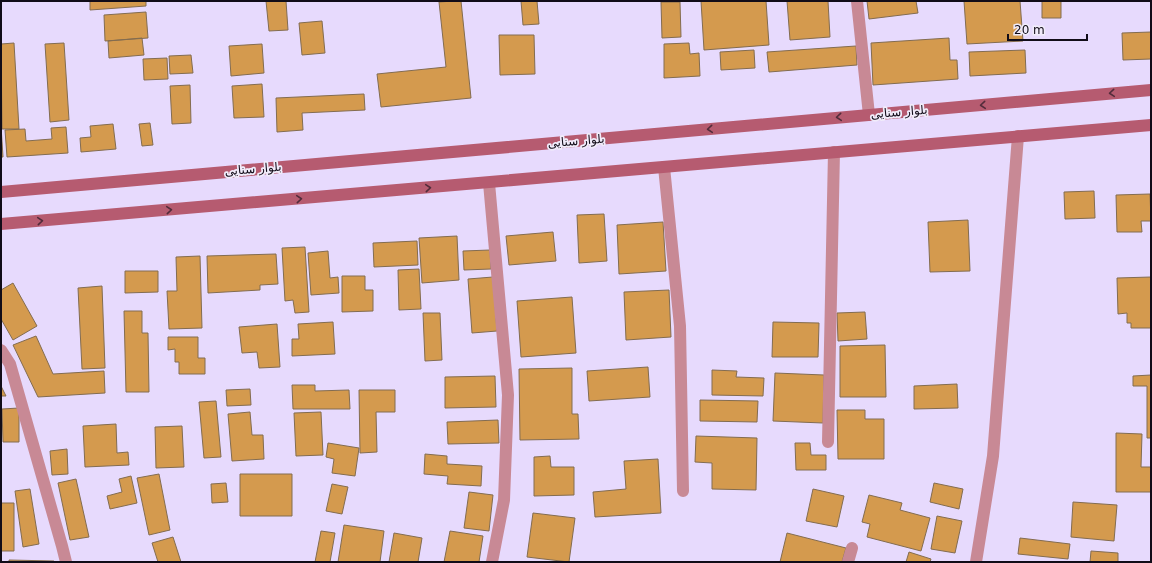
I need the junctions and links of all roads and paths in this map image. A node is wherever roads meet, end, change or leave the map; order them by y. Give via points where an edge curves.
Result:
1 (857, 1) edge
2 (1151, 90) edge
3 (869, 115) junction
4 (1151, 125) edge
5 (1018, 136) junction
6 (834, 152) junction
7 (664, 167) junction
8 (488, 183) junction
9 (1, 192) edge
10 (1, 224) edge
11 (1, 350) edge
12 (828, 442) dead end
13 (683, 491) dead end
14 (852, 548) dead end
15 (66, 562) edge
16 (492, 562) edge
17 (848, 562) edge
18 (976, 562) edge

1 - 3 street
2 -> 3 main road, بلوار سنایی
3 -> 9 main road, بلوار سنایی
4 - 5 main road
5 - 6 main road
5 - 18 street via 993,456
6 - 7 main road
6 - 12 street
7 - 8 main road
7 - 13 street via 680,326
10 -> 8 main road
8 - 16 street via 508,395 504,500
11 - 15 street via 10,364
14 - 17 street

